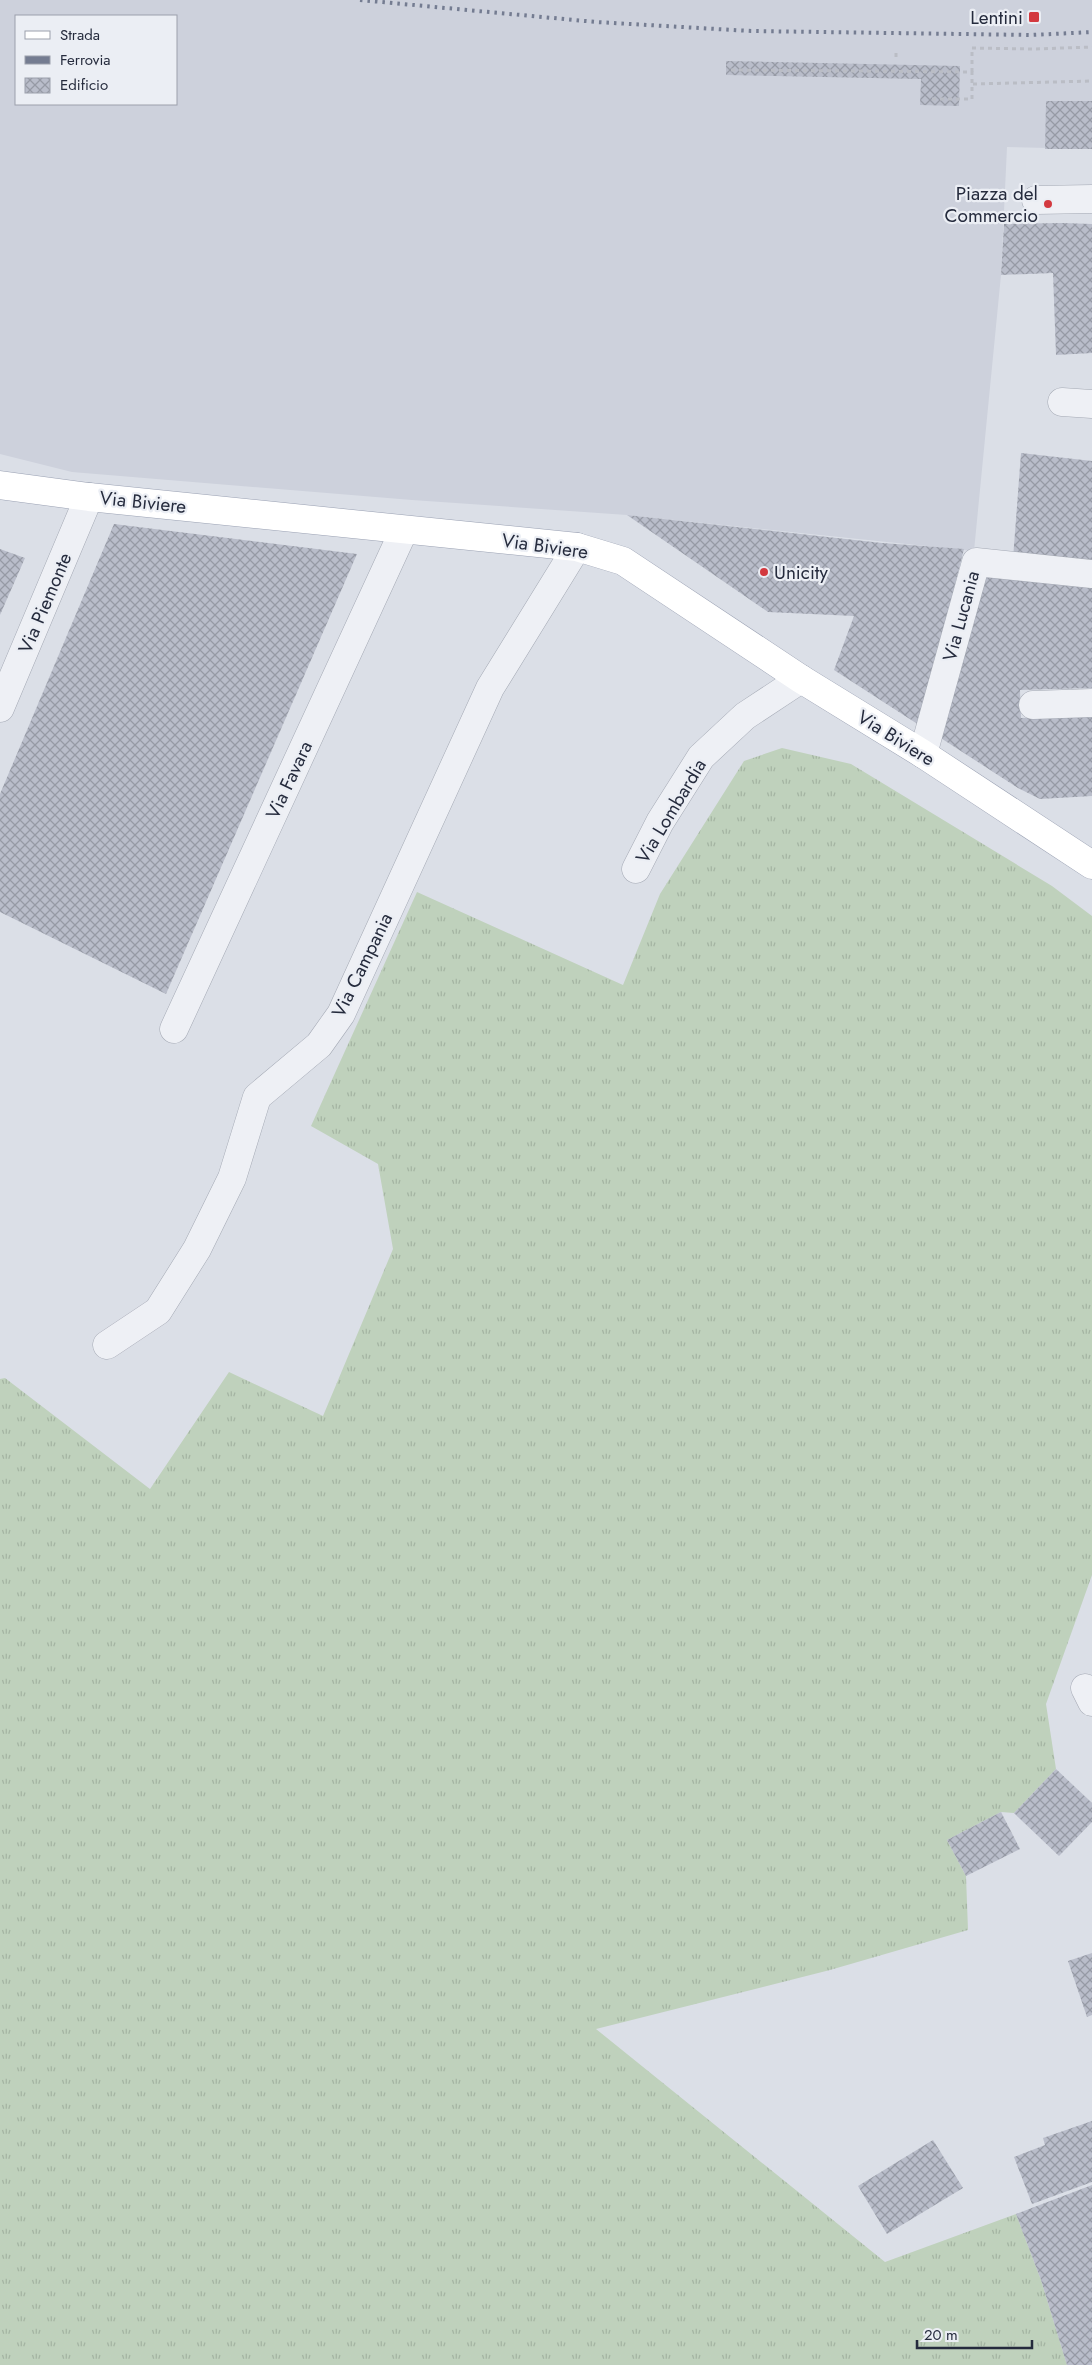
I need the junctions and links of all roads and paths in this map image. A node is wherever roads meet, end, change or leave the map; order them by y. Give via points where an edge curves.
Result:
1 (1092, 47) edge
2 (731, 70) dead end
3 (972, 72) junction
4 (1092, 81) edge
5 (973, 84) junction
6 (932, 99) dead end
7 (1092, 199) edge
8 (1036, 200) dead end
9 (1062, 402) dead end
10 (1092, 404) edge
11 (0, 485) edge
12 (89, 497) junction
13 (404, 530) junction
14 (577, 547) junction
15 (1092, 574) edge
16 (801, 679) junction
17 (1092, 703) edge
18 (1033, 705) dead end
19 (0, 708) edge
20 (924, 754) junction
21 (1092, 865) edge
22 (636, 869) dead end
23 (174, 1029) dead end
24 (107, 1345) dead end

1 - 3 path via 972,48
2 - 3 path
3 - 5 path
4 - 5 path
5 - 6 path via 972,99
7 - 8 street
9 - 10 street
11 - 12 main road, Via Biviere
12 - 13 main road, Via Biviere
12 - 19 street, Via Piemonte
13 - 14 main road, Via Biviere
13 - 23 street, Via Favara
14 - 16 main road, Via Biviere via 622,561
14 - 24 street, Via Campania via 490,688 341,1014 319,1045 257,1097 232,1178 197,1250 158,1311
15 - 20 street, Via Lucania via 976,562
16 - 20 main road, Via Biviere
16 - 22 street, Via Lombardia via 744,716 701,756 660,822
17 - 18 street
20 - 21 main road, Via Biviere

